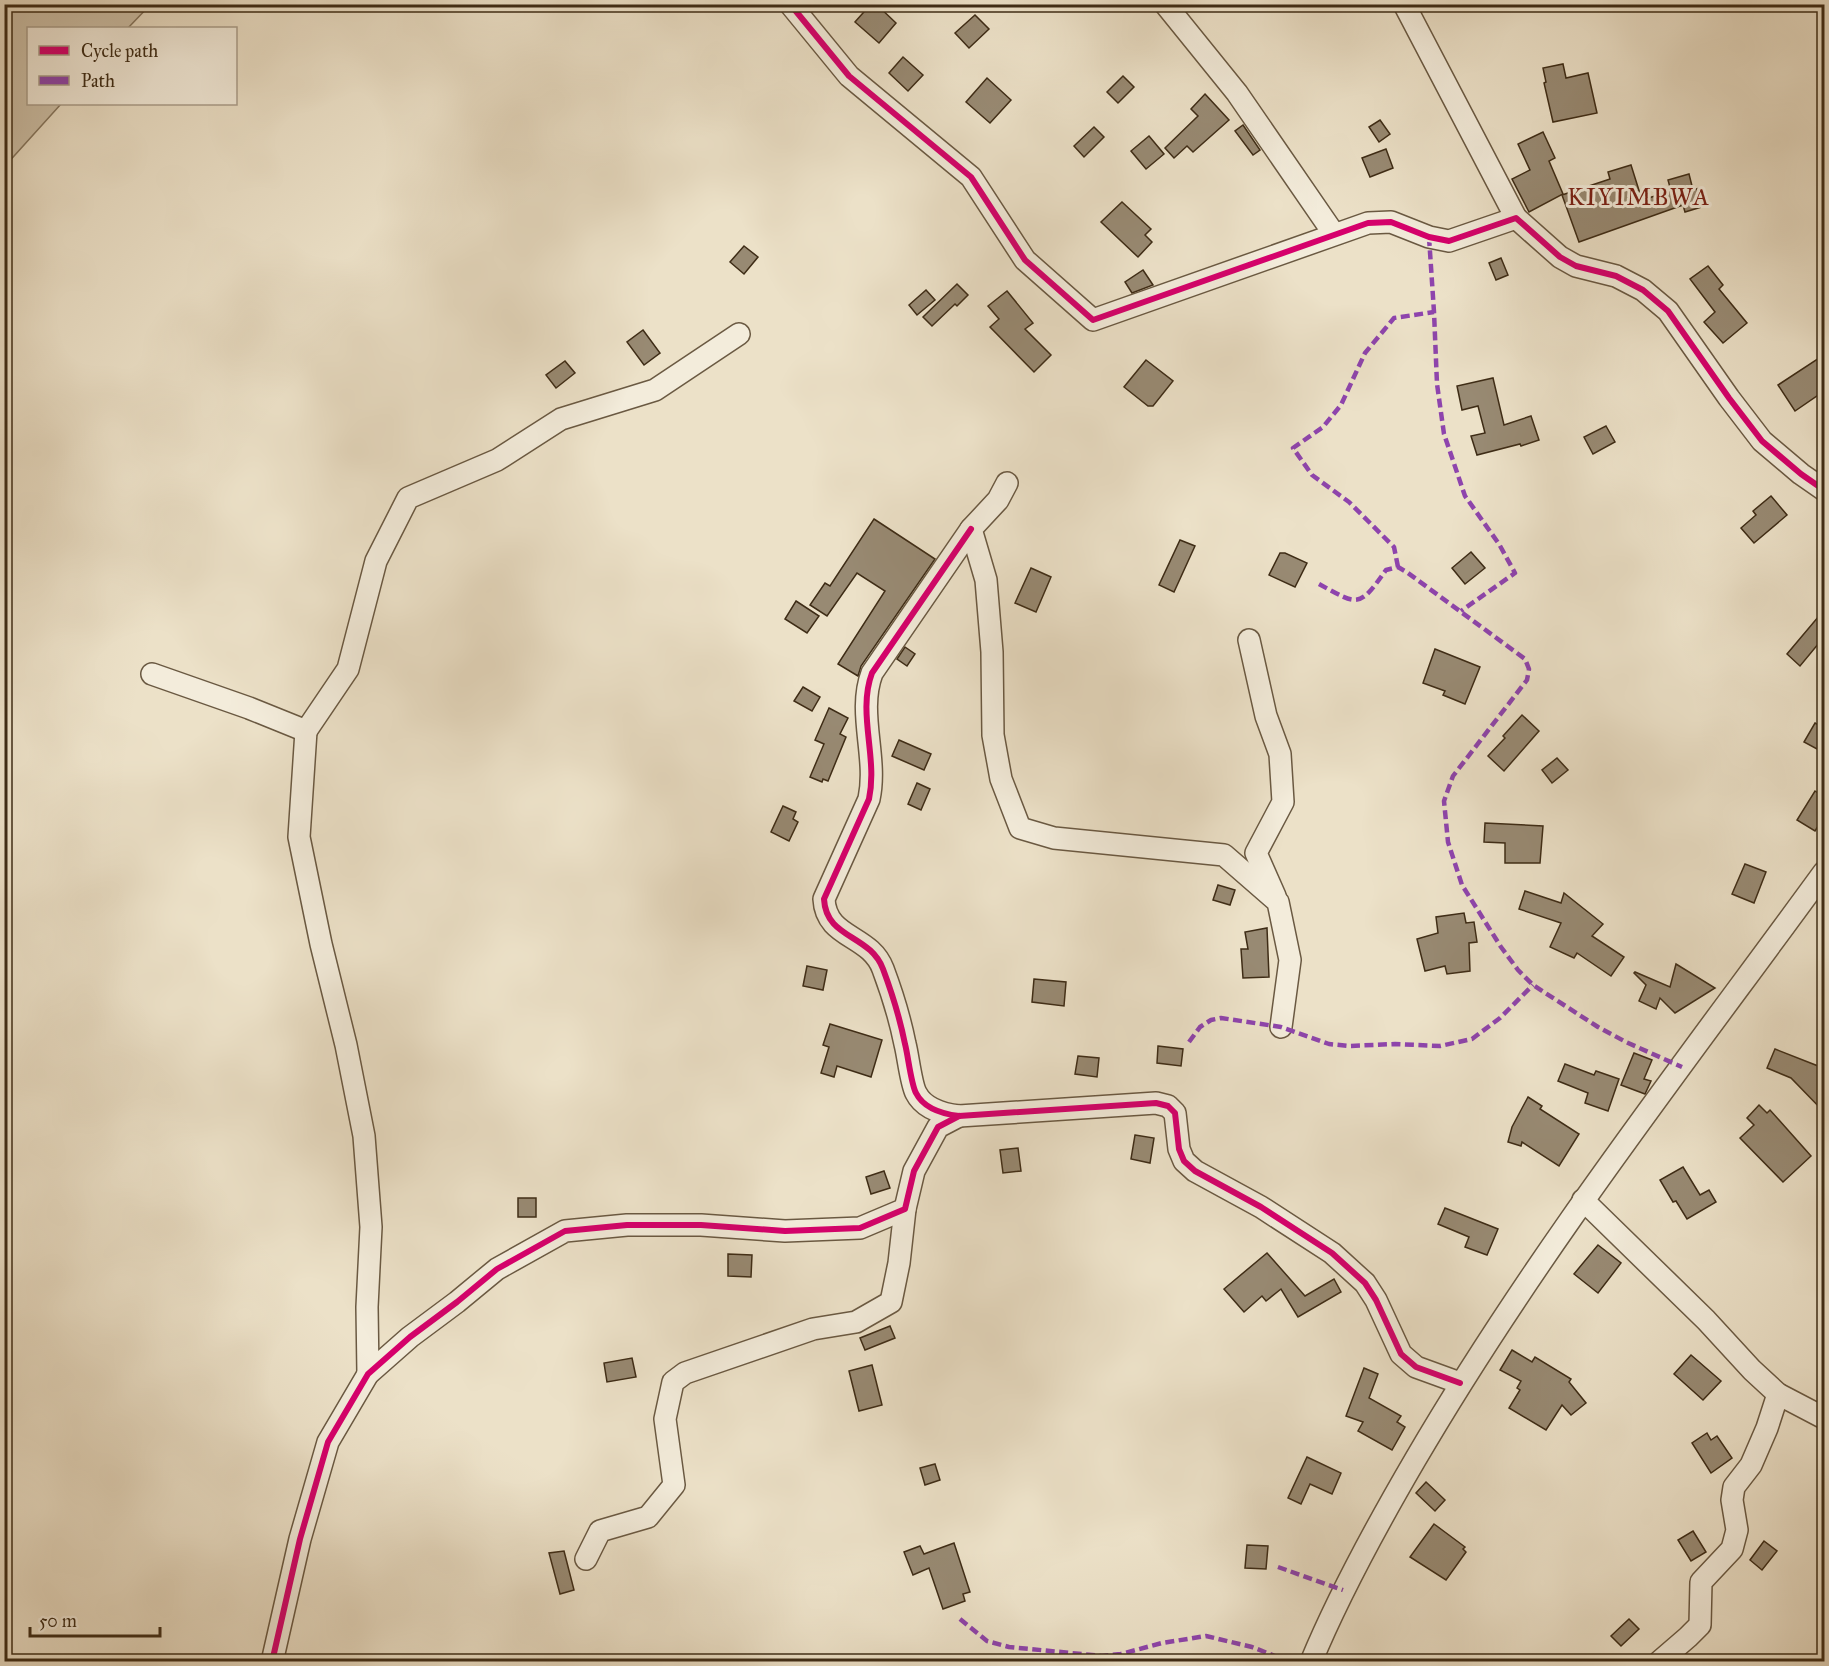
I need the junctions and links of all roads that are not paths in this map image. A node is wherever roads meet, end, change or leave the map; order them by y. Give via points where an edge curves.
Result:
1 (790, 4) edge
2 (1165, 4) edge
3 (1404, 4) edge
4 (1516, 218) junction
5 (1334, 234) junction
6 (740, 334) dead end
7 (1007, 483) dead end
8 (1824, 490) edge
9 (970, 529) junction
10 (1249, 639) dead end
11 (152, 674) dead end
12 (306, 731) junction
13 (1824, 872) edge
14 (1278, 902) junction
15 (1281, 1027) dead end
16 (959, 1116) junction
17 (1583, 1200) junction
18 (905, 1209) junction
19 (368, 1374) junction
20 (1460, 1383) junction
21 (1778, 1394) junction
22 (1824, 1418) edge
23 (586, 1559) dead end
24 (272, 1662) edge
25 (1311, 1662) edge
26 (1659, 1662) edge

1 - 5 street via 849,76 971,177 1025,260 1093,320
2 - 5 street via 1237,93
3 - 4 street
4 - 5 street via 1449,241 1391,222 1368,223
4 - 8 street via 1560,257 1576,266 1616,276 1643,290 1668,311 1761,441
6 - 12 street via 655,390 561,419 497,460 408,498 376,561 348,669
7 - 9 street via 998,500
9 - 14 street via 986,580 993,735 1001,779 1020,828 1054,838 1224,855
9 - 16 street via 872,673 866,688 873,784 824,899 824,910 831,923 874,951 882,967 903,1030 916,1093 928,1106 943,1114
10 - 14 street via 1266,716 1280,754 1283,802 1256,853
11 - 12 street
12 - 19 street via 299,837 364,1136 371,1227
13 - 17 street
14 - 15 street via 1290,960
16 - 18 street via 938,1127 914,1171
16 - 20 street via 1156,1103 1168,1106 1175,1113 1184,1161 1332,1253 1365,1282 1401,1354 1416,1366
17 - 20 street
17 - 21 street
18 - 19 street via 860,1228 785,1231 627,1225 565,1231 497,1269
18 - 23 street via 891,1302 856,1322 813,1329 685,1372 673,1382 665,1419 674,1485 648,1516 600,1531
19 - 24 street via 328,1442 300,1539
20 - 25 street via 1342,1590
21 - 22 street
21 - 26 street via 1751,1465 1734,1487 1737,1530 1732,1549 1701,1582 1700,1625

